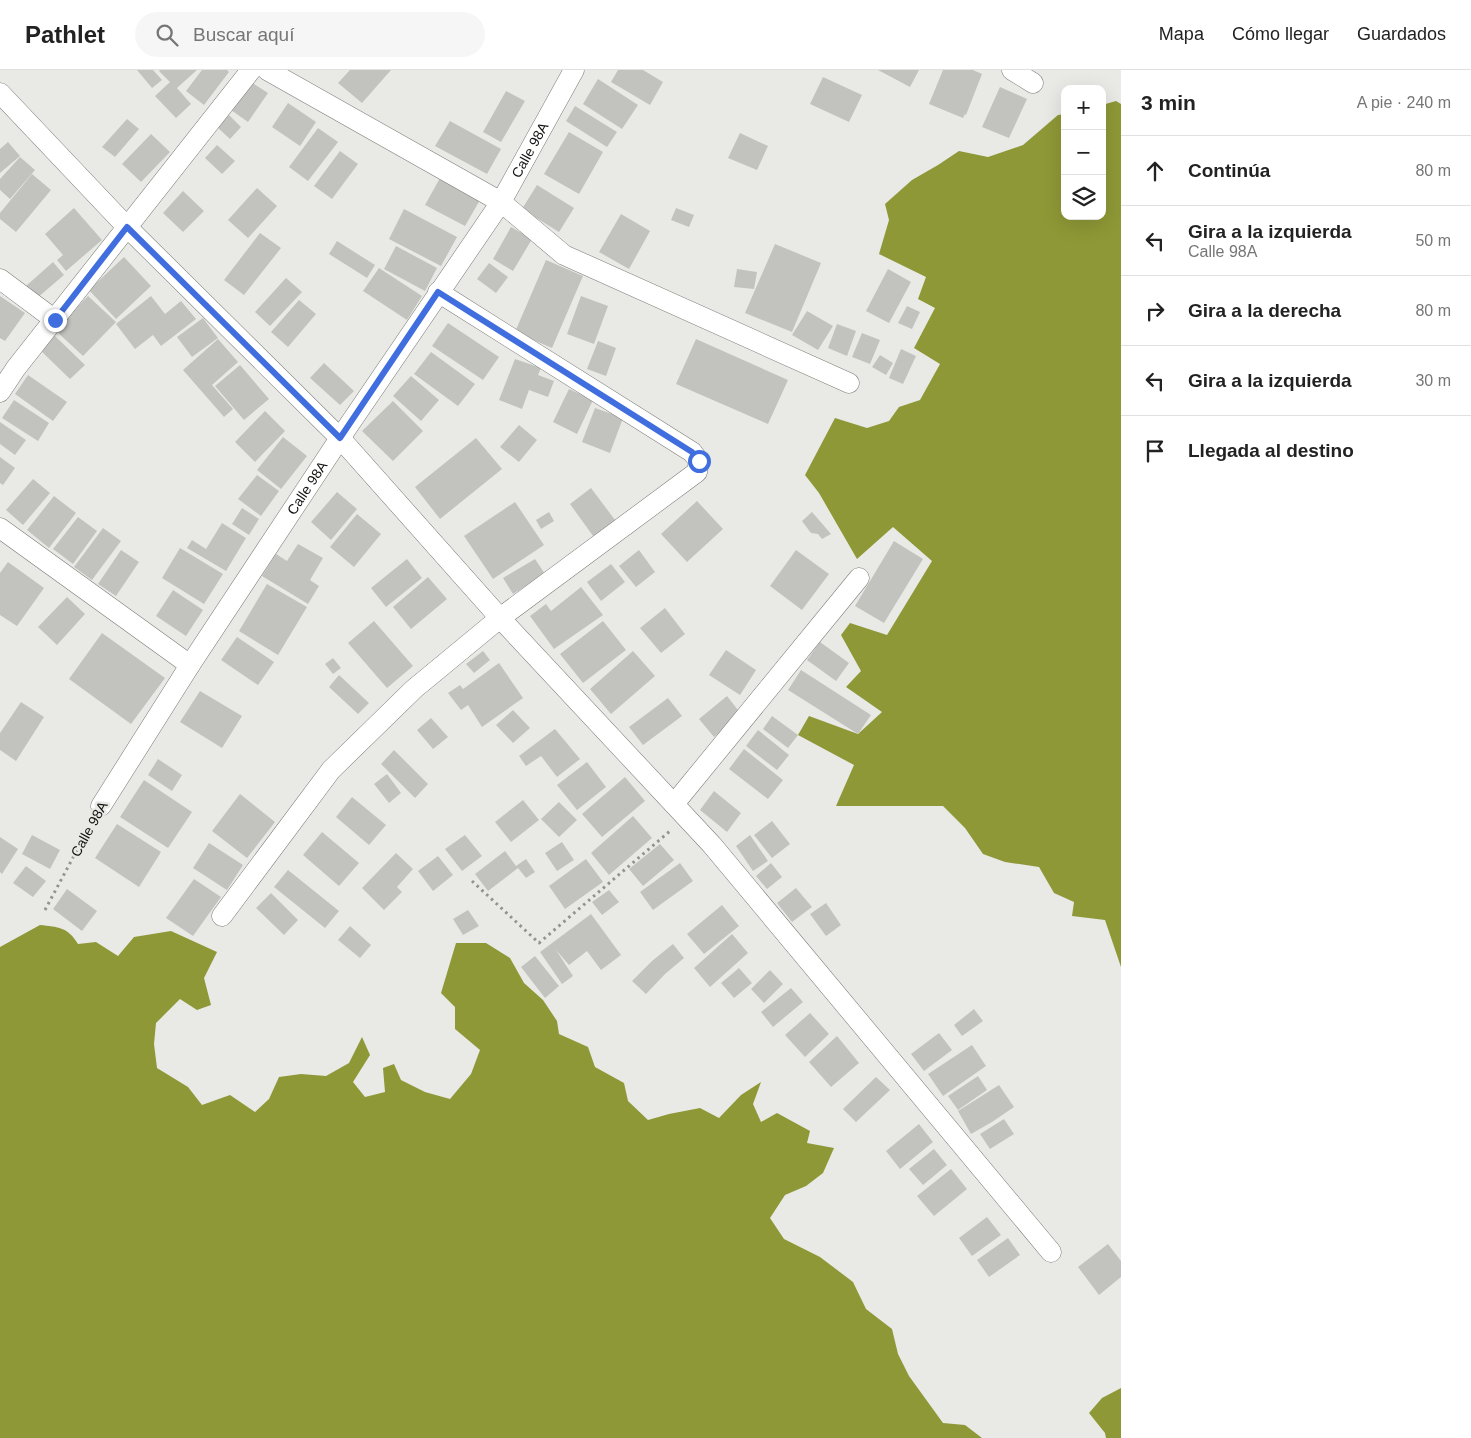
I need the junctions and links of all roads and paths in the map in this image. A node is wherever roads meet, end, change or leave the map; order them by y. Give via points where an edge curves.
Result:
1 (251, 70) edge
2 (268, 70) edge
3 (574, 70) edge
4 (1012, 70) edge
5 (1033, 83) dead end
6 (0, 93) edge
7 (501, 202) junction
8 (127, 227) junction
9 (0, 279) edge
10 (438, 292) junction
11 (55, 320) junction
12 (850, 383) dead end
13 (0, 392) edge
14 (340, 438) junction
15 (0, 528) edge
16 (859, 578) dead end
17 (500, 618) junction
18 (190, 665) junction
19 (101, 806) joint
20 (680, 810) junction
21 (472, 881) dead end
22 (45, 910) dead end
23 (222, 916) dead end
24 (1051, 1252) dead end

1 - 8 street
2 - 7 street
3 - 7 street, Calle 98A
4 - 5 street
6 - 8 street
7 - 10 street, Calle 98A
7 - 12 street via 564,255
8 - 11 street
8 - 14 street
9 - 11 street
10 - 14 street, Calle 98A
10 - 17 street via 692,452 699,461 697,472
11 - 13 street
14 - 17 street
14 - 18 street, Calle 98A
15 - 18 street
16 - 20 street
17 - 20 street
17 - 23 street via 414,689 331,770
18 - 19 street, Calle 98A
19 - 22 path, Calle 98A
20 - 21 path via 538,943
20 - 24 street via 712,844

